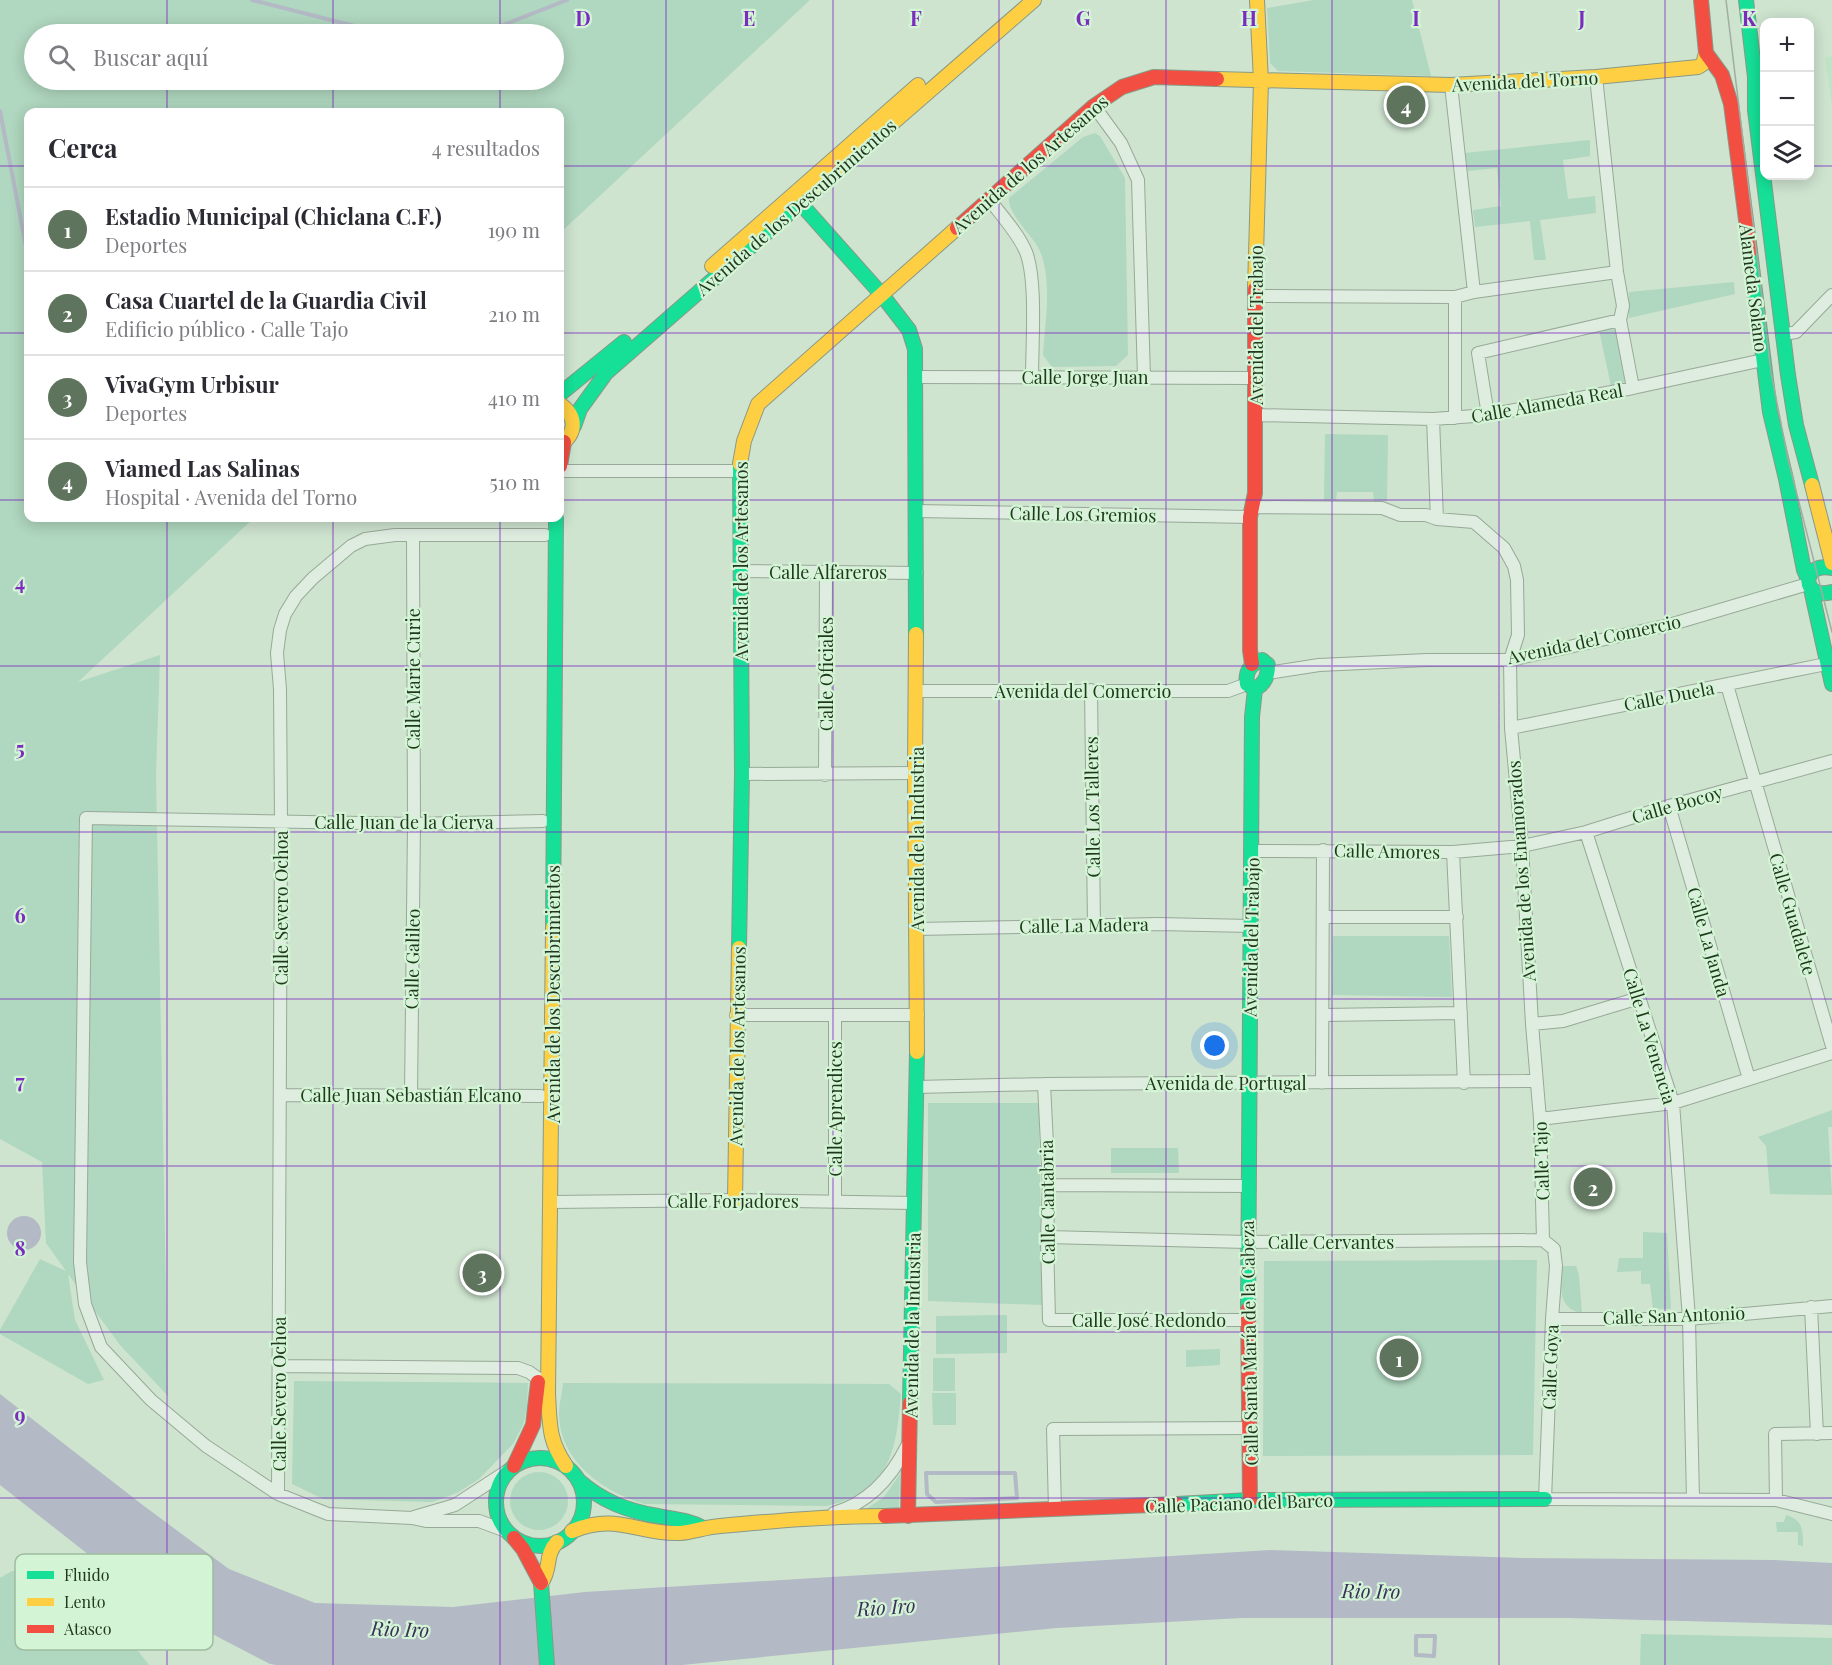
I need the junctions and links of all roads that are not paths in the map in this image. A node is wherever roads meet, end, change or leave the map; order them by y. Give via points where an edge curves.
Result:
1 (1016, 0) edge
2 (1034, 0) edge
3 (1257, 0) edge
4 (1701, 0) edge
5 (1746, 0) edge
6 (1706, 53) junction
7 (1596, 77) junction
8 (1261, 81) junction
9 (1451, 86) junction
10 (1094, 106) junction
11 (989, 199) junction
12 (801, 204) junction
13 (1617, 272) junction
14 (1473, 292) junction
15 (882, 295) junction
16 (1832, 295) edge
17 (1255, 296) junction
18 (1455, 297) junction
19 (1620, 320) junction
20 (1782, 335) junction
21 (1763, 360) junction
22 (915, 376) junction
23 (1032, 376) junction
24 (1144, 377) junction
25 (1254, 378) junction
26 (1633, 388) junction
27 (564, 391) edge
28 (564, 408) edge
29 (1255, 415) junction
30 (1488, 416) junction
31 (1433, 418) junction
32 (1455, 418) junction
33 (574, 426) junction
34 (564, 442) edge
35 (564, 471) edge
36 (739, 471) junction
37 (916, 511) junction
38 (1252, 512) junction
39 (1437, 519) junction
40 (545, 522) edge
41 (556, 522) edge
42 (413, 535) junction
43 (545, 535) junction
44 (1832, 566) edge
45 (740, 571) junction
46 (826, 573) junction
47 (917, 573) junction
48 (1809, 584) junction
49 (1832, 592) edge
50 (1254, 658) junction
51 (1510, 660) junction
52 (1826, 664) junction
53 (1268, 673) junction
54 (1832, 684) edge
55 (1727, 685) junction
56 (1251, 687) junction
57 (1091, 690) junction
58 (917, 691) junction
59 (1511, 728) junction
60 (1832, 760) edge
61 (915, 773) junction
62 (742, 774) junction
63 (825, 775) junction
64 (1754, 782) junction
65 (1669, 806) junction
66 (543, 821) junction
67 (281, 822) junction
68 (414, 824) junction
69 (1586, 832) junction
70 (1522, 846) junction
71 (1323, 850) junction
72 (1252, 851) junction
73 (1453, 852) junction
74 (1323, 917) junction
75 (1457, 917) junction
76 (1094, 925) junction
77 (1251, 926) junction
78 (917, 929) junction
79 (1639, 998) junction
80 (1461, 1013) junction
81 (736, 1015) junction
82 (1323, 1015) junction
83 (835, 1016) junction
84 (918, 1016) junction
85 (1532, 1024) junction
86 (1832, 1046) edge
87 (1832, 1053) edge
88 (1749, 1079) junction
89 (1536, 1082) junction
90 (1322, 1083) junction
91 (1464, 1083) junction
92 (1044, 1084) junction
93 (1249, 1084) junction
94 (917, 1088) junction
95 (281, 1095) junction
96 (411, 1095) junction
97 (541, 1096) junction
98 (1673, 1103) junction
99 (1540, 1119) junction
100 (1049, 1185) junction
101 (1247, 1186) junction
102 (735, 1200) junction
103 (551, 1202) junction
104 (835, 1202) junction
105 (914, 1203) junction
106 (1047, 1237) junction
107 (1543, 1240) junction
108 (1246, 1242) junction
109 (1832, 1306) edge
110 (1811, 1307) junction
111 (1552, 1318) junction
112 (1689, 1319) junction
113 (1049, 1320) joint
114 (1248, 1320) junction
115 (279, 1366) junction
116 (538, 1379) junction
117 (1250, 1428) junction
118 (1832, 1433) edge
119 (1817, 1434) junction
120 (911, 1440) junction
121 (566, 1466) junction
122 (511, 1468) junction
123 (578, 1480) junction
124 (278, 1494) junction
125 (1545, 1499) junction
126 (1693, 1499) junction
127 (1250, 1500) junction
128 (1776, 1500) junction
129 (1055, 1510) junction
130 (1832, 1514) edge
131 (908, 1516) junction
132 (412, 1518) junction
133 (816, 1519) junction
134 (703, 1528) junction
135 (572, 1531) junction
136 (509, 1534) junction
137 (557, 1542) junction
138 (541, 1583) junction
139 (547, 1665) edge

1 - 27 street, Avenida de los Descubrimientos
2 - 12 street, Avenida de los Descubrimientos
3 - 8 street, Avenida del Trabajo
4 - 6 street, Alameda Solano
5 - 20 street, Alameda Solano
6 - 7 street, Avenida del Torno via 1698,67
6 - 21 street, Alameda Solano via 1722,75 1731,104
7 - 9 street, Avenida del Torno
7 - 13 street
8 - 9 street, Avenida del Torno
8 - 10 street, Avenida de los Artesanos via 1137,79
8 - 17 street, Avenida del Trabajo
9 - 14 street
10 - 11 street, Avenida de los Artesanos
10 - 24 street via 1121,143 1138,180
11 - 15 street, Avenida de los Artesanos
11 - 23 street via 1026,251 1031,280
12 - 15 street, Avenida de la Industria
12 - 33 street, Avenida de los Descubrimientos via 606,374 580,409
13 - 14 street
13 - 19 street via 1623,306
14 - 18 street
15 - 22 street, Avenida de la Industria via 913,339
15 - 36 street, Avenida de los Artesanos via 758,404 744,441
16 - 20 street via 1796,332
17 - 18 street
17 - 25 street, Avenida del Trabajo
18 - 32 street
19 - 26 street
19 - 30 street via 1478,353
20 - 44 street, Alameda Solano via 1796,425
21 - 26 street, Calle Alameda Real
21 - 48 street, Alameda Solano via 1770,412
22 - 23 street, Calle Jorge Juan
22 - 37 street, Avenida de la Industria
23 - 24 street, Calle Jorge Juan
24 - 25 street, Calle Jorge Juan
25 - 29 street, Avenida del Trabajo
26 - 30 street, Calle Alameda Real
28 - 33 street via 571,414
29 - 31 street, Calle Alameda Real
29 - 38 street, Avenida del Trabajo
30 - 32 street, Calle Alameda Real
31 - 32 street, Calle Alameda Real
31 - 39 street
33 - 34 street, Avenida de los Descubrimientos
35 - 36 street
36 - 45 street, Avenida de los Artesanos
37 - 38 street, Calle Los Gremios
37 - 47 street, Avenida de la Industria
38 - 39 street, Calle Los Gremios via 1382,508 1400,515
38 - 50 street, Avenida del Trabajo
39 - 51 street, Avenida de los Enamorados via 1474,522 1504,548 1514,566 1518,634
40 - 43 street, Avenida de los Descubrimientos
41 - 103 street, Avenida de los Descubrimientos
42 - 43 street, Calle Severo Ochoa
42 - 67 street, Calle Severo Ochoa via 379,536 351,546 313,578 285,614 277,653
42 - 68 street, Calle Marie Curie
43 - 66 street, Avenida de los Descubrimientos
44 - 48 street via 1816,567 1809,574
45 - 46 street, Calle Alfareros
45 - 62 street, Avenida de los Artesanos
46 - 47 street, Calle Alfareros
46 - 63 street, Calle Oficiales
47 - 58 street, Avenida de la Industria
48 - 49 street via 1823,596
48 - 51 street, Avenida del Comercio via 1669,625
48 - 52 street, Alameda Solano
50 - 53 street via 1266,662
50 - 56 street, Avenida del Trabajo via 1246,672
51 - 53 street, Avenida del Comercio via 1319,665
51 - 59 street, Avenida de los Enamorados
52 - 54 street, Alameda Solano
52 - 55 street, Calle Duela
53 - 56 street via 1264,682
55 - 59 street, Calle Duela
55 - 64 street, Calle Guadalete
56 - 57 street, Avenida del Comercio via 1228,691
56 - 72 street, Avenida del Trabajo
57 - 58 street, Avenida del Comercio
57 - 76 street, Calle Los Talleres
58 - 61 street, Avenida de la Industria
59 - 70 street, Avenida de los Enamorados
60 - 64 street, Calle Bocoy
61 - 63 street
61 - 78 street, Avenida de la Industria
62 - 63 street
62 - 81 street, Avenida de los Artesanos
64 - 65 street, Calle Bocoy
64 - 86 street, Calle Guadalete
65 - 69 street, Calle Bocoy
65 - 88 street, Calle La Janda
66 - 68 street, Calle Juan de la Cierva
66 - 97 street, Avenida de los Descubrimientos
67 - 68 street, Calle Juan de la Cierva
67 - 95 street, Calle Severo Ochoa
67 - 124 street, Calle Juan de la Cierva via 86,818 80,1262 85,1304 100,1347 151,1400 206,1446
68 - 96 street, Calle Galileo
69 - 70 street, Calle Bocoy
69 - 79 street, Calle La Venencia
70 - 73 street, Calle Amores
70 - 85 street, Avenida de los Enamorados
71 - 72 street, Calle Amores
71 - 73 street, Calle Amores
71 - 74 street
72 - 77 street, Avenida del Trabajo
73 - 75 street
74 - 75 street
74 - 82 street
75 - 80 street
76 - 77 street, Calle La Madera
76 - 78 street, Calle La Madera
77 - 93 street, Avenida del Trabajo
78 - 84 street, Avenida de la Industria
79 - 85 street via 1563,1021
79 - 98 street, Calle La Venencia
80 - 82 street
80 - 91 street
81 - 83 street
81 - 102 street, Avenida de los Artesanos
82 - 90 street
83 - 84 street
83 - 104 street, Calle Aprendices
84 - 94 street, Avenida de la Industria
85 - 89 street, Avenida de los Enamorados
87 - 88 street
88 - 98 street
89 - 91 street, Avenida de Portugal
89 - 99 street, Calle Tajo
90 - 91 street, Avenida de Portugal
90 - 93 street, Avenida de Portugal
92 - 93 street, Avenida de Portugal
92 - 94 street, Avenida de Portugal
92 - 100 street, Calle Cantabria
93 - 101 street, Avenida del Trabajo
94 - 105 street, Avenida de la Industria
95 - 96 street, Calle Juan Sebastián Elcano
95 - 115 street, Calle Severo Ochoa
96 - 97 street, Calle Juan Sebastián Elcano
97 - 116 street, Avenida de los Descubrimientos
98 - 99 street
98 - 112 street, Calle La Venencia
99 - 107 street, Calle Tajo
100 - 101 street
100 - 106 street, Calle Cantabria
101 - 108 street, Calle Santa María de la Cabeza
102 - 103 street, Calle Forjadores
102 - 104 street, Calle Forjadores
103 - 121 street, Avenida de los Descubrimientos via 548,1415 555,1450
104 - 105 street, Calle Forjadores
105 - 120 street, Avenida de la Industria
106 - 108 street, Calle Cervantes
106 - 113 street, Calle Cantabria
107 - 108 street, Calle Cervantes
107 - 111 street, Calle Goya via 1554,1249 1556,1266
108 - 114 street, Calle Santa María de la Cabeza
109 - 110 street, Calle San Antonio
110 - 112 street, Calle San Antonio
110 - 119 street
111 - 112 street, Calle San Antonio
111 - 125 street, Calle Goya
112 - 126 street, Calle La Venencia
113 - 114 street, Calle José Redondo
114 - 117 street, Calle Santa María de la Cabeza
115 - 116 street via 510,1368 529,1372
115 - 124 street, Calle Severo Ochoa
116 - 122 street, Avenida de los Descubrimientos via 533,1425
117 - 127 street, Calle Santa María de la Cabeza
117 - 129 street via 1053,1429
118 - 119 street
119 - 128 street via 1775,1434
120 - 131 street, Avenida de la Industria
120 - 133 street via 875,1492 844,1510
121 - 122 street via 540,1457
121 - 123 street
122 - 132 street via 461,1502
122 - 136 street via 498,1487 495,1506
123 - 134 street, Calle Paciano del Barco via 597,1496 628,1512 693,1521
123 - 135 street via 584,1507
124 - 132 street via 328,1514
125 - 126 street, Calle Paciano del Barco
125 - 127 street, Calle Paciano del Barco
126 - 128 street, Calle Paciano del Barco
127 - 129 street, Calle Paciano del Barco
128 - 130 street, Calle Paciano del Barco
129 - 131 street, Calle Paciano del Barco
131 - 133 street, Calle Paciano del Barco
132 - 136 street via 479,1521
133 - 134 street, Calle Paciano del Barco
134 - 135 street, Calle Paciano del Barco via 693,1533 673,1533 597,1522
135 - 137 street
136 - 137 street via 530,1545
136 - 138 street via 524,1549
137 - 138 street via 550,1550 547,1575
138 - 139 street

